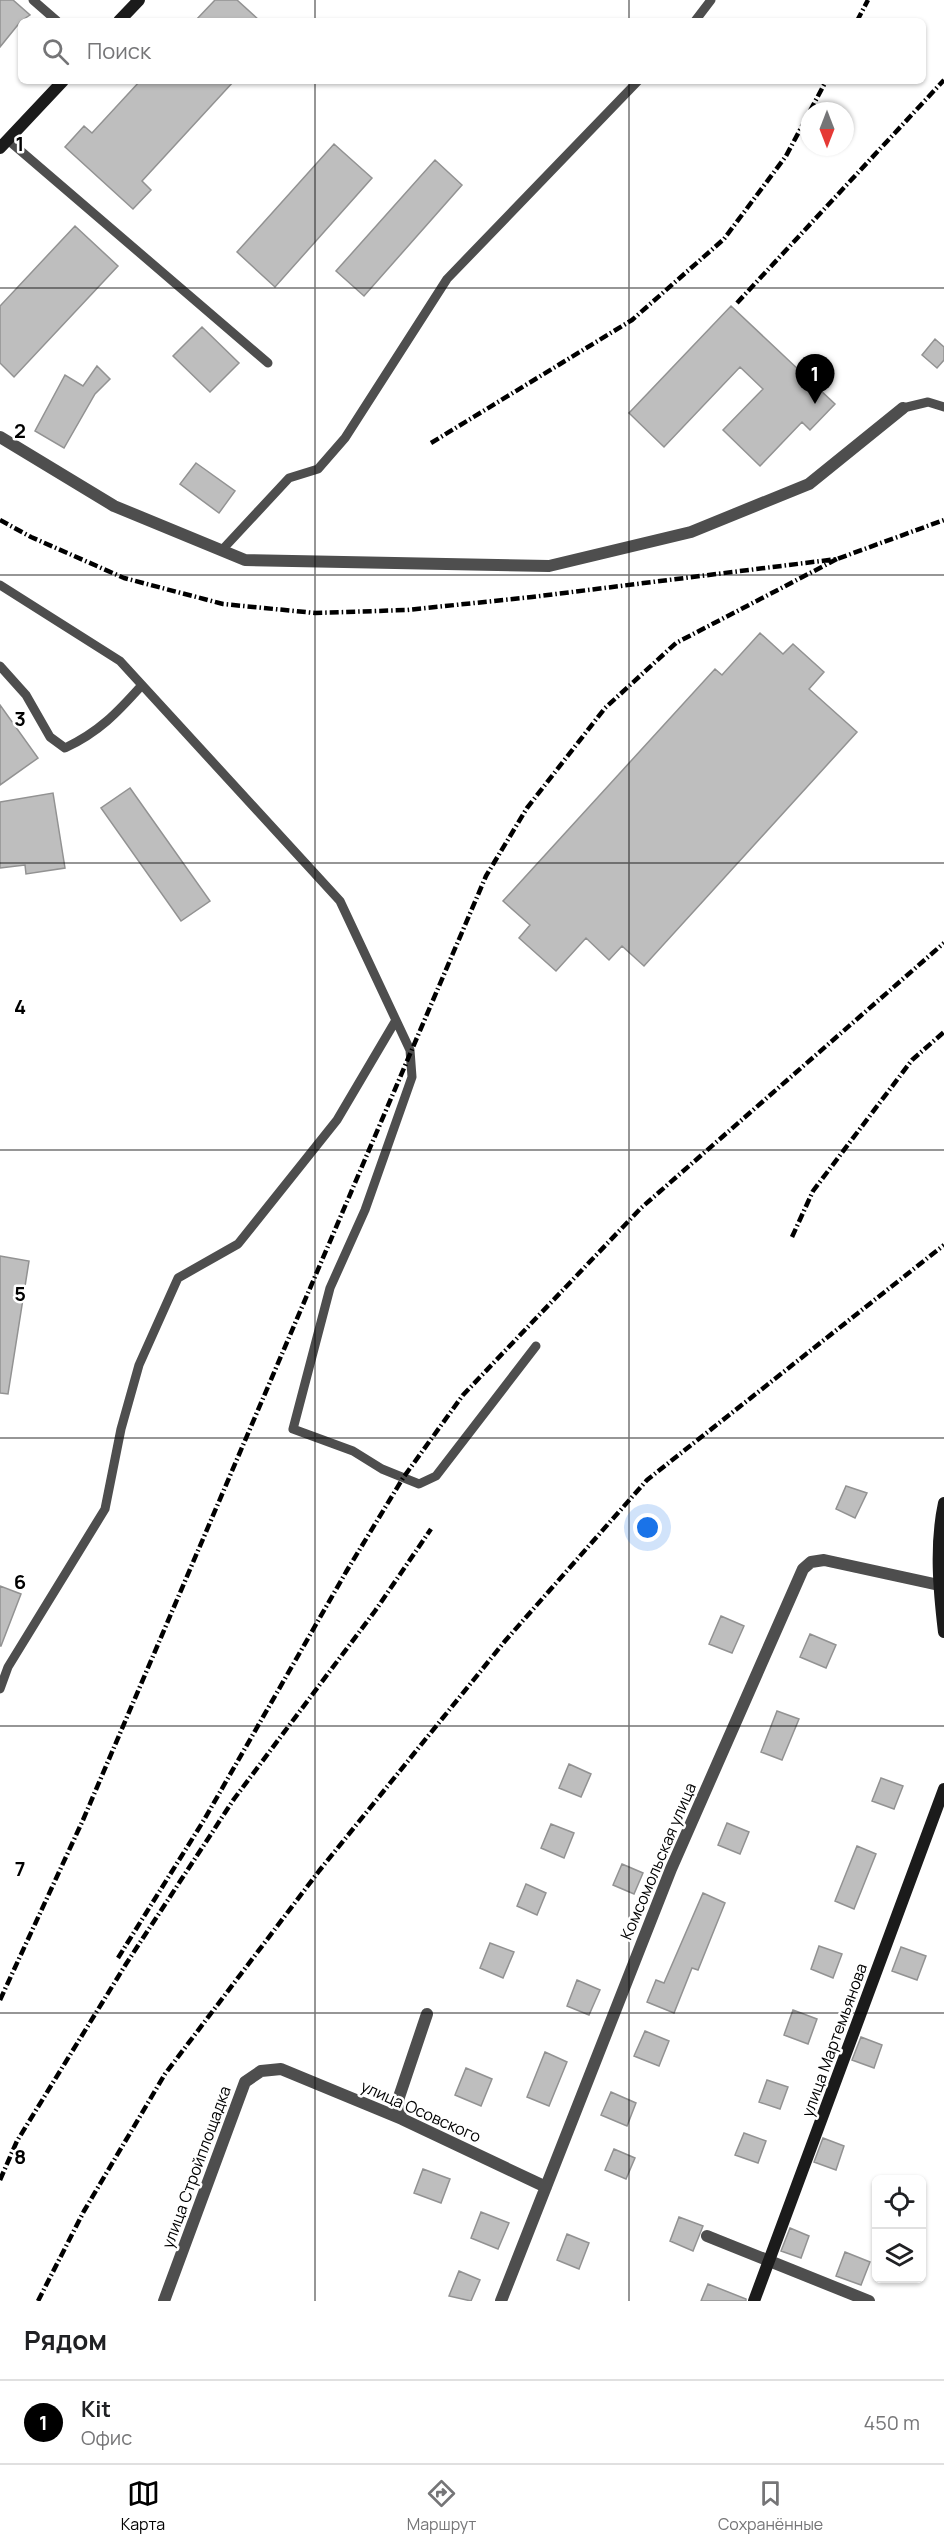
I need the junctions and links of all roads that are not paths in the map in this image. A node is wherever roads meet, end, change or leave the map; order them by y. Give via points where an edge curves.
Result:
1 (33, 0) edge
2 (139, 0) edge
3 (711, 0) edge
4 (54, 18) edge
5 (122, 18) edge
6 (697, 18) edge
7 (60, 84) edge
8 (635, 84) edge
9 (4, 144) edge
10 (268, 363) dead end
11 (944, 406) edge
12 (903, 408) joint
13 (0, 437) edge
14 (222, 550) junction
15 (0, 585) edge
16 (0, 666) edge
17 (142, 685) junction
18 (396, 1020) junction
19 (536, 1346) dead end
20 (944, 1503) edge
21 (939, 1585) junction
22 (944, 1632) edge
23 (0, 1689) edge
24 (944, 1789) edge
25 (427, 2014) dead end
26 (281, 2069) joint
27 (402, 2119) junction
28 (546, 2187) junction
29 (707, 2236) dead end
30 (770, 2259) junction
31 (164, 2301) edge
32 (501, 2301) edge
33 (754, 2301) edge
34 (868, 2301) edge

1 - 4 lane
2 - 5 street
3 - 6 lane
7 - 9 street
8 - 14 lane via 447,279 345,438 318,469 289,478
9 - 10 lane
11 - 12 lane via 928,402
12 - 14 street via 809,484 692,532 549,566 245,560
13 - 14 street via 114,506
15 - 17 lane via 120,661
16 - 17 lane via 26,695 50,737 65,748 93,735
17 - 18 lane via 340,901
18 - 19 lane via 410,1050 412,1077 365,1210 330,1288 293,1429 353,1451 382,1469 419,1484 436,1476
18 - 23 lane via 337,1120 238,1244 178,1278 139,1365 105,1509 8,1667
20 - 21 street
21 - 22 street
21 - 28 street, Комсомольская улица via 824,1560 811,1562 803,1569 670,1869
24 - 30 street, улица Мартемьянова
25 - 27 street via 399,2097
26 - 27 street, улица Осовского
26 - 31 street, улица Стройплощадка via 261,2071 245,2082
27 - 28 street, улица Осовского
28 - 32 street, Комсомольская улица
29 - 30 street
30 - 33 street, улица Мартемьянова
30 - 34 street

